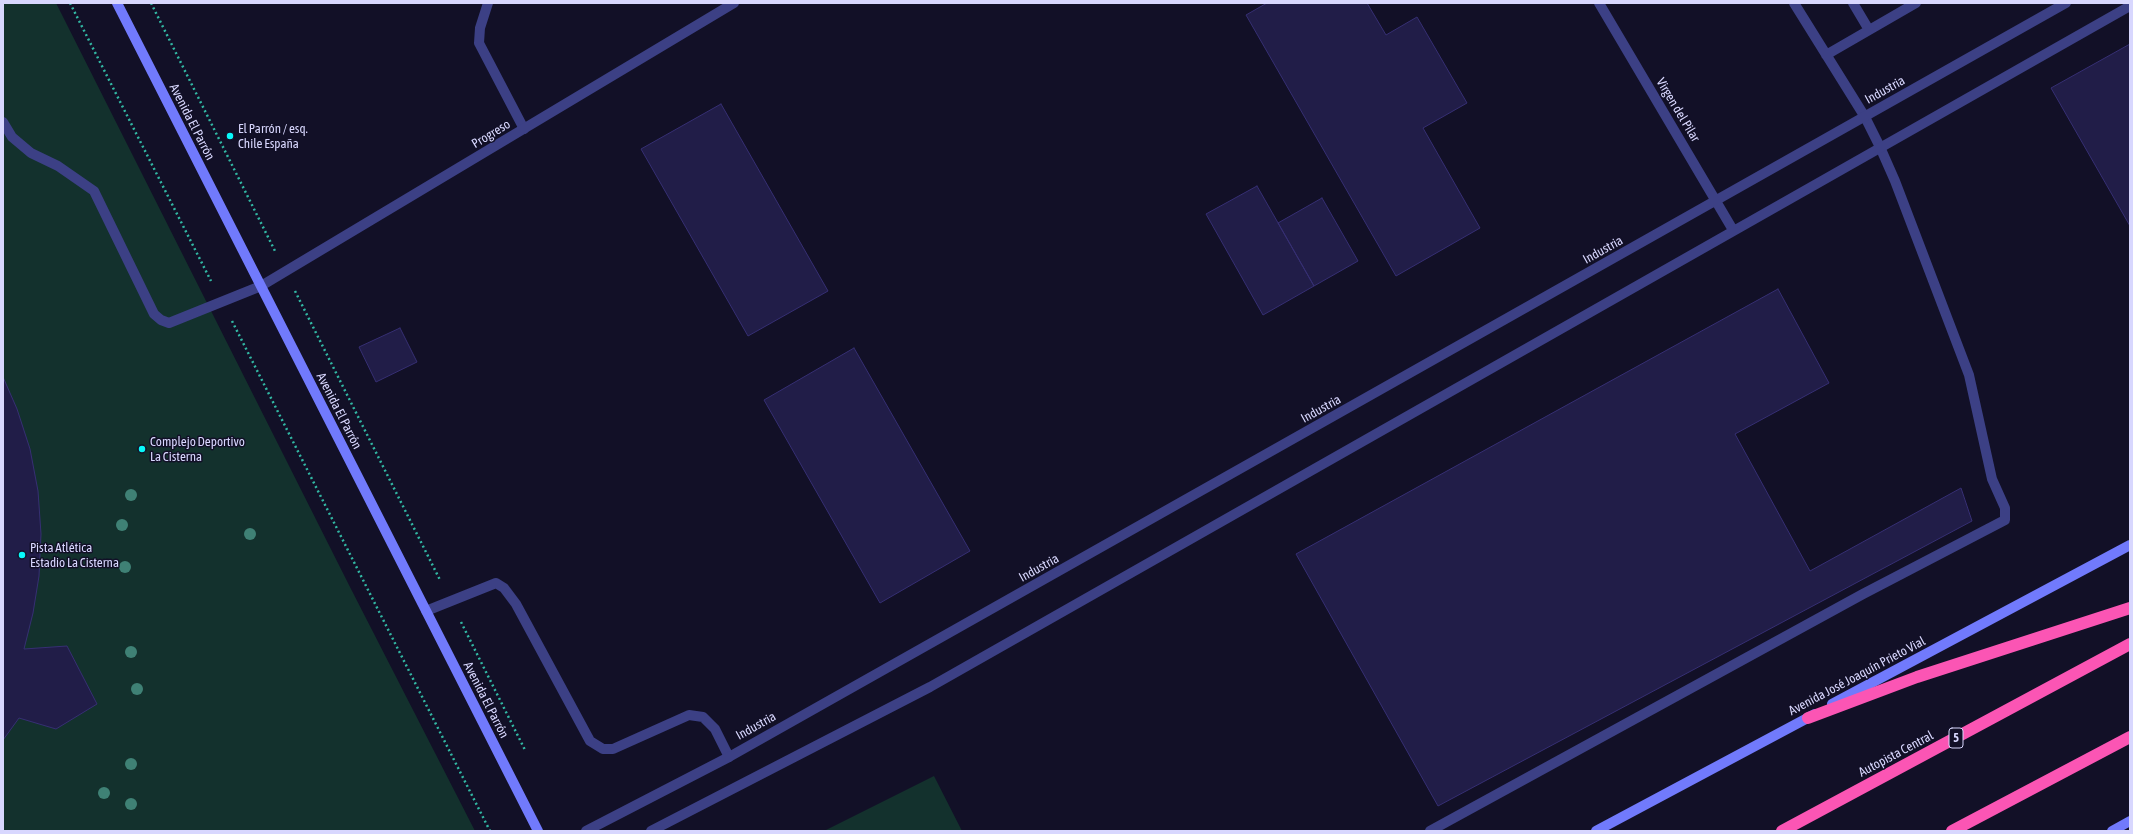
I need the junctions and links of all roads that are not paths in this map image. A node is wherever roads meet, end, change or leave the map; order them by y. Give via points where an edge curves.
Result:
1 (117, 3) edge
2 (488, 3) edge
3 (734, 3) edge
4 (1599, 3) edge
5 (1794, 3) edge
6 (1853, 3) edge
7 (1916, 3) edge
8 (2066, 3) edge
9 (2130, 6) edge
10 (1869, 30) junction
11 (1826, 54) junction
12 (1865, 117) junction
13 (3, 122) edge
14 (524, 129) junction
15 (1880, 147) junction
16 (1716, 201) junction
17 (1733, 230) junction
18 (261, 286) junction
19 (2130, 545) edge
20 (2130, 608) edge
21 (426, 611) junction
22 (2130, 644) edge
23 (1808, 718) junction
24 (2130, 737) edge
25 (729, 757) junction
26 (2130, 821) edge
27 (538, 831) edge
28 (586, 831) edge
29 (651, 831) edge
30 (1430, 831) edge
31 (1596, 831) edge
32 (1782, 831) edge
33 (1952, 831) edge
34 (2112, 831) edge

1 - 18 main road, Avenida El Parrón
2 - 14 street via 480,28 479,43
3 - 14 street, Progreso
4 - 16 street, Virgen del Pilar
5 - 11 street
6 - 10 street
7 - 10 street
8 - 12 street, Industria
9 - 15 street
10 - 11 street
11 - 12 street
12 - 15 street
12 - 16 street, Industria
13 - 18 street, Progreso via 12,137 31,153 64,169 94,191 154,314 161,320 169,323
14 - 18 street, Progreso
15 - 17 street
15 - 30 street via 1969,375 1992,479 2005,508 2005,520
16 - 17 street, Virgen del Pilar
16 - 25 street, Industria
17 - 29 street via 930,688
18 - 21 main road, Avenida El Parrón
19 - 23 main road, Avenida José Joaquín Prieto Vial
20 - 23 highway via 1916,677
21 - 25 street via 496,583 504,588 516,604 590,741 602,749 613,749 689,716 703,717 714,729
21 - 27 main road, Avenida El Parrón
22 - 32 highway, Autopista Central / 5
23 - 31 main road, Avenida José Joaquín Prieto Vial
24 - 33 highway
25 - 28 street, Industria
26 - 34 main road

